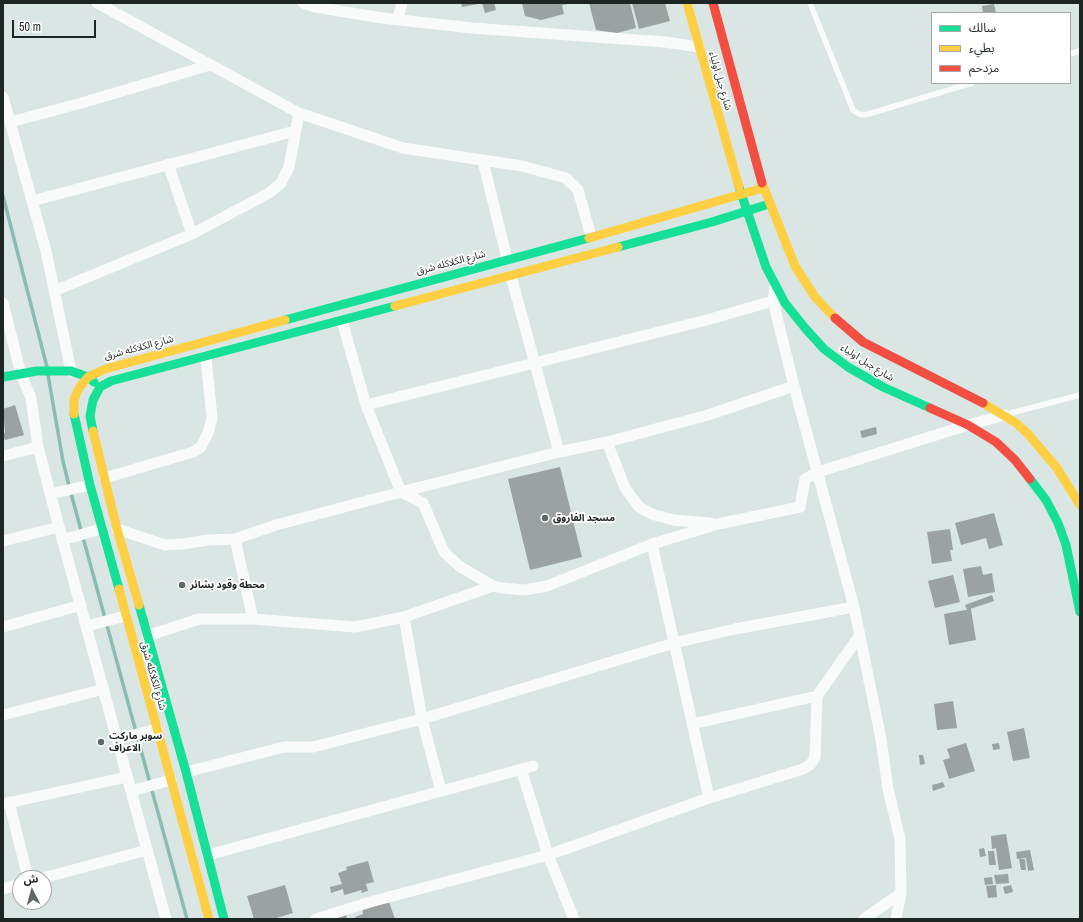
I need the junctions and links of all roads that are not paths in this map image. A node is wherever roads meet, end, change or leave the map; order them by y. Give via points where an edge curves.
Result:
1 (97, 3) edge
2 (303, 3) edge
3 (402, 3) edge
4 (687, 3) edge
5 (713, 3) edge
6 (810, 3) edge
7 (398, 19) junction
8 (699, 47) junction
9 (210, 65) junction
10 (969, 84) edge
11 (3, 97) edge
12 (299, 113) junction
13 (10, 122) junction
14 (295, 131) junction
15 (483, 161) junction
16 (168, 164) junction
17 (763, 188) junction
18 (741, 195) junction
19 (32, 201) junction
20 (769, 204) junction
21 (746, 211) junction
22 (192, 234) junction
23 (591, 236) junction
24 (507, 259) junction
25 (511, 276) junction
26 (775, 286) junction
27 (54, 291) junction
28 (773, 301) junction
29 (3, 303) edge
30 (342, 321) junction
31 (206, 356) junction
32 (533, 362) junction
33 (71, 370) junction
34 (21, 374) junction
35 (3, 377) edge
36 (88, 377) junction
37 (794, 386) junction
38 (100, 387) junction
39 (1080, 395) edge
40 (366, 405) junction
41 (1005, 415) junction
42 (968, 425) junction
43 (608, 442) junction
44 (38, 447) junction
45 (559, 452) junction
46 (3, 456) edge
47 (818, 472) junction
48 (105, 478) junction
49 (90, 485) junction
50 (401, 492) junction
51 (50, 494) junction
52 (1080, 505) edge
53 (718, 524) junction
54 (59, 527) junction
55 (101, 529) junction
56 (117, 529) junction
57 (235, 539) junction
58 (62, 540) junction
59 (3, 541) edge
60 (652, 544) junction
61 (493, 586) junction
62 (81, 605) junction
63 (854, 607) junction
64 (1080, 612) edge
65 (125, 616) junction
66 (404, 617) junction
67 (253, 619) junction
68 (87, 626) junction
69 (3, 627) edge
70 (860, 635) junction
71 (147, 636) junction
72 (674, 643) junction
73 (104, 689) junction
74 (817, 696) junction
75 (3, 714) edge
76 (422, 719) junction
77 (692, 724) junction
78 (156, 728) junction
79 (118, 739) junction
80 (533, 766) dead end
81 (521, 769) junction
82 (186, 772) junction
83 (127, 777) junction
84 (171, 780) junction
85 (131, 790) junction
86 (441, 791) junction
87 (709, 798) junction
88 (6, 803) edge
89 (147, 850) junction
90 (208, 855) junction
91 (548, 855) junction
92 (26, 870) edge
93 (52, 876) edge
94 (901, 893) junction
95 (166, 919) edge
96 (208, 919) edge
97 (224, 919) edge
98 (316, 919) edge
99 (574, 919) edge
100 (864, 919) edge
101 (896, 919) edge

1 - 9 street
2 - 7 street
3 - 7 street
4 - 8 main road, شارع جبل اولياء
5 - 17 main road, شارع جبل اولياء
6 - 10 lane via 853,110 859,114 865,115
7 - 8 street via 472,28 665,42
8 - 18 main road, شارع جبل اولياء
9 - 12 street
9 - 13 street
11 - 13 street
12 - 14 street
12 - 15 street via 403,148
13 - 19 street
14 - 16 street
14 - 22 street via 289,167 281,183 269,193
15 - 23 street via 522,166 566,178 578,190
15 - 24 street
16 - 19 street
16 - 22 street
17 - 18 main road, شارع الكلاكله شرق
17 - 20 main road, شارع جبل اولياء
18 - 21 main road, شارع جبل اولياء
18 - 23 main road, شارع الكلاكله شرق
19 - 27 street
20 - 21 main road
20 - 41 main road, شارع جبل اولياء via 784,244 807,286 844,328 863,342
21 - 25 main road
21 - 26 main road, شارع جبل اولياء
22 - 27 street
23 - 24 main road, شارع الكلاكله شرق
24 - 36 main road, شارع الكلاكله شرق via 105,369
25 - 30 main road
25 - 32 street
26 - 28 street
26 - 42 main road, شارع جبل اولياء via 805,328 824,348 848,367 883,387
27 - 33 street
28 - 32 street via 703,321
28 - 37 street
29 - 34 street
30 - 31 main road
30 - 40 street
31 - 38 main road via 111,381
31 - 48 street via 212,418 201,447 180,456
32 - 40 street
32 - 45 street
33 - 34 main road
33 - 36 main road
34 - 35 main road
34 - 44 street via 31,398
36 - 38 main road
36 - 49 main road, شارع الكلاكله شرق via 76,393 73,411
37 - 43 street via 708,416
37 - 47 street
38 - 48 main road, شارع الكلاكله شرق via 93,400 90,416
39 - 41 lane
40 - 50 street
41 - 42 street
41 - 52 main road, شارع جبل اولياء via 1040,448 1069,485
42 - 47 street
42 - 64 main road, شارع جبل اولياء via 1006,450 1046,500 1066,545
43 - 45 street
43 - 53 street via 625,488 639,507 673,520
44 - 46 street
44 - 51 street
45 - 50 street
47 - 53 street via 806,479 800,507
47 - 63 street
48 - 56 main road, شارع الكلاكله شرق
49 - 51 street
49 - 55 main road, شارع الكلاكله شرق
50 - 57 street via 276,525
50 - 61 street via 423,503 444,552 459,566
51 - 54 street
53 - 60 street
54 - 58 street
54 - 59 street
55 - 58 street
55 - 65 main road, شارع الكلاكله شرق
56 - 57 street via 165,544
56 - 71 main road, شارع الكلاكله شرق
57 - 67 street
58 - 62 street
60 - 61 street via 547,586 524,590
60 - 72 street
61 - 66 street
62 - 68 street
62 - 69 street
63 - 70 street
63 - 72 street
65 - 68 street
65 - 78 main road, شارع الكلاكله شرق
66 - 67 street via 355,627
66 - 76 street
67 - 71 street via 199,619
68 - 73 street
70 - 74 street
70 - 94 street via 881,739 888,789 900,839
71 - 82 main road, شارع الكلاكله شرق
72 - 76 street
72 - 77 street
73 - 75 street
73 - 79 street
74 - 77 street
74 - 87 street via 815,757 811,764 803,769
76 - 82 street via 313,747 284,747
76 - 86 street
77 - 87 street
78 - 79 street
78 - 84 main road, شارع الكلاكله شرق
79 - 83 street
80 - 81 street
81 - 86 street
81 - 91 street
82 - 90 main road, شارع الكلاكله شرق
83 - 85 street
83 - 88 street
84 - 85 street
84 - 96 main road, شارع الكلاكله شرق
85 - 89 street
86 - 90 street
87 - 91 street
88 - 92 street
89 - 93 street
89 - 95 street
90 - 97 main road, شارع الكلاكله شرق
91 - 98 street via 370,902
91 - 99 street
94 - 100 street
94 - 101 street

